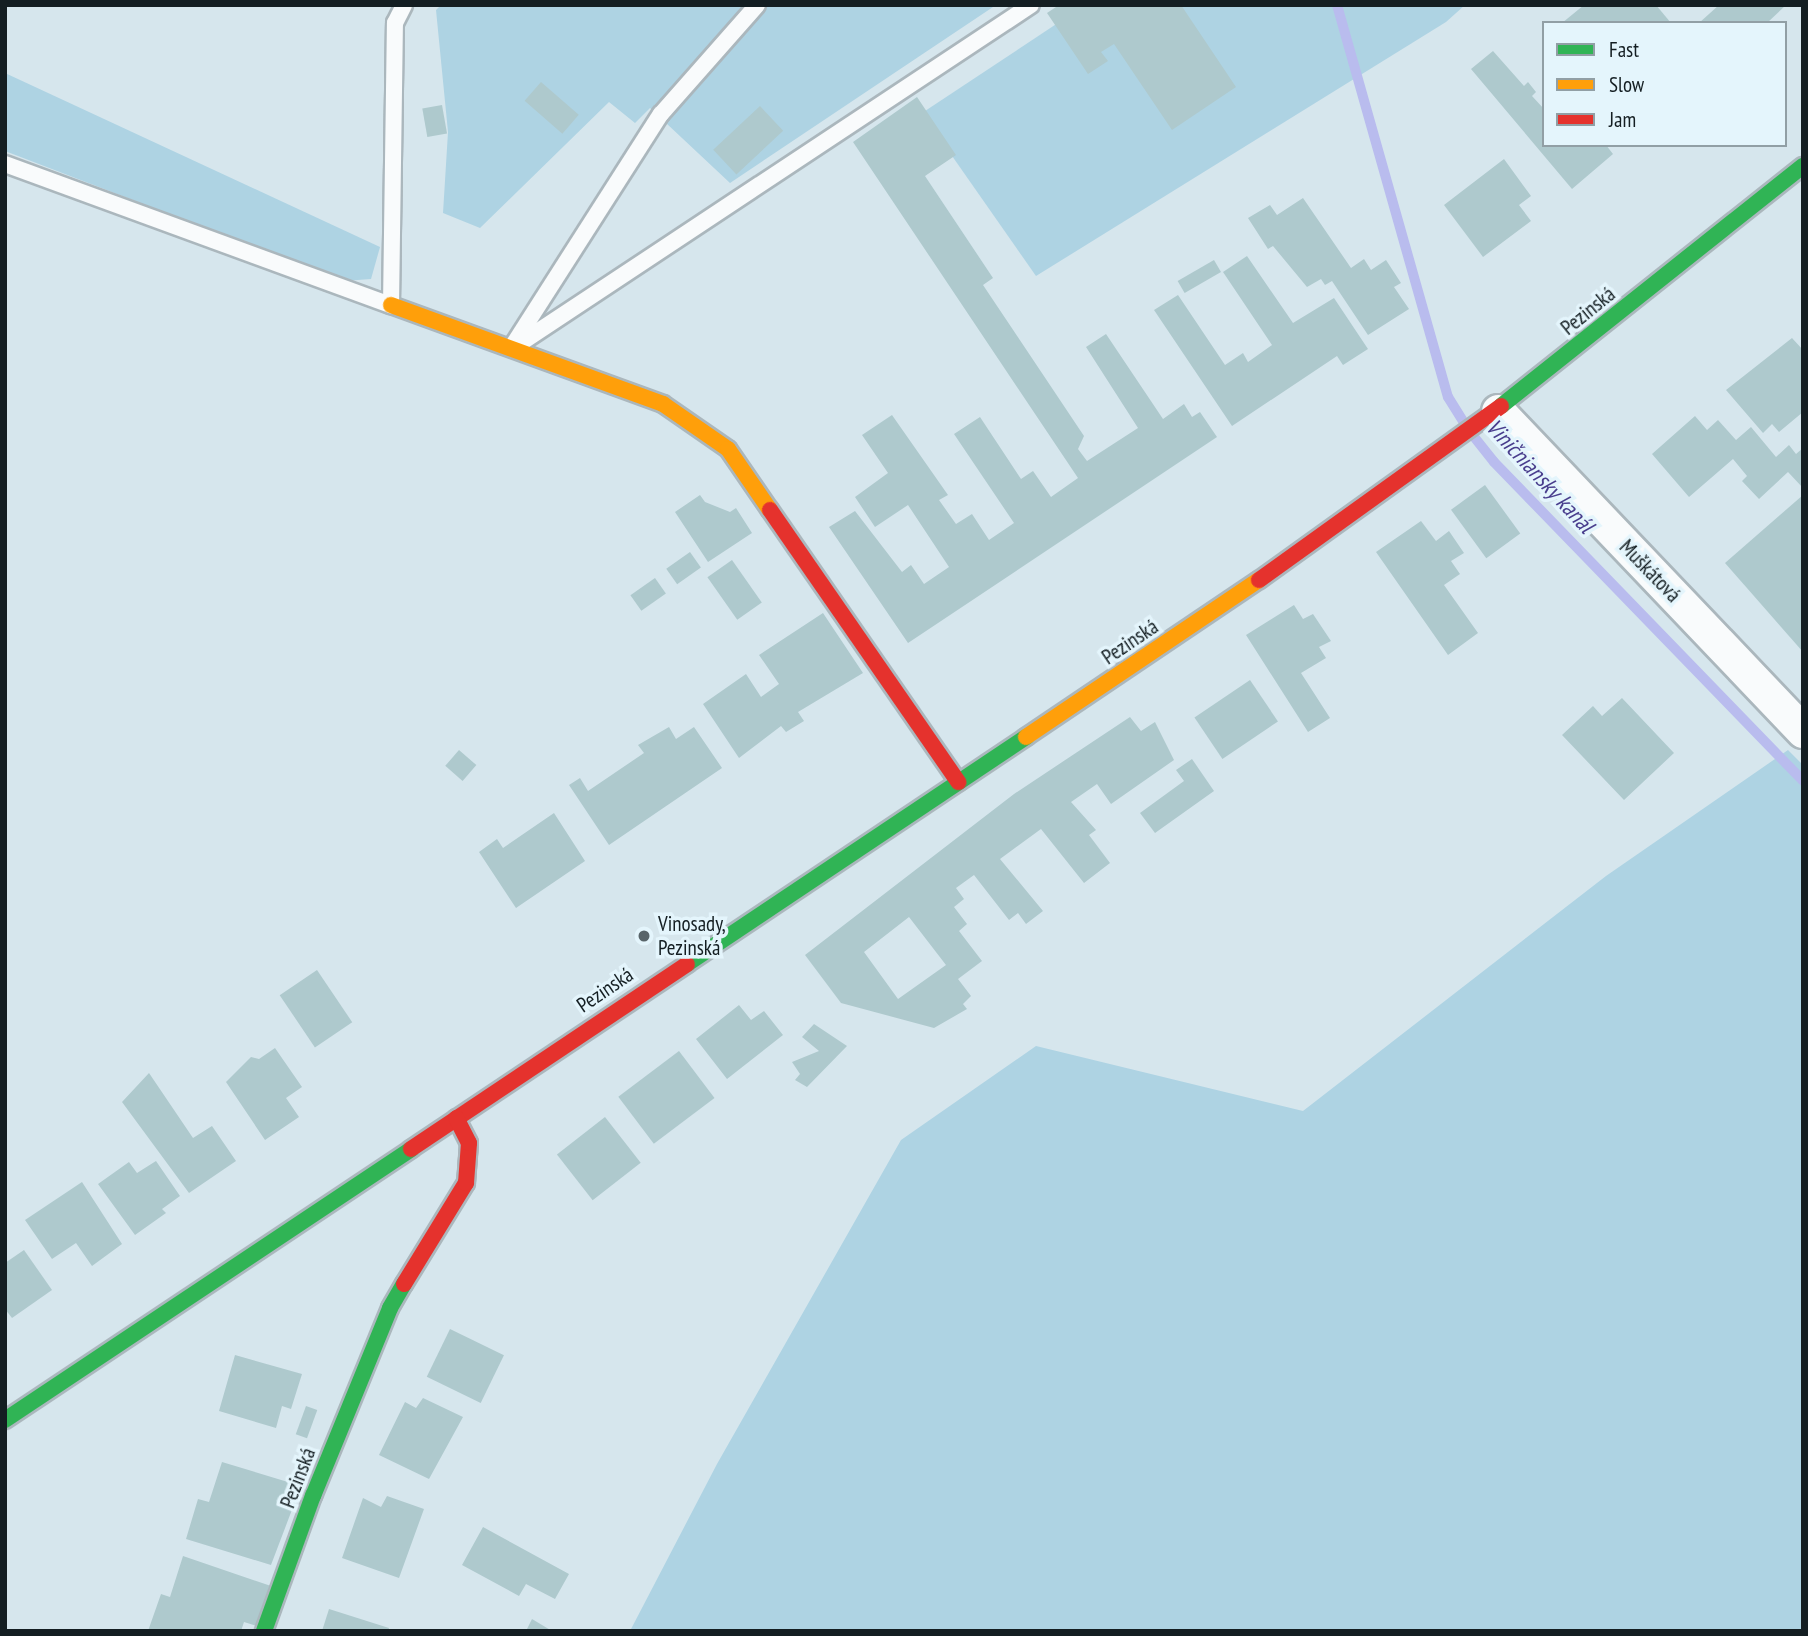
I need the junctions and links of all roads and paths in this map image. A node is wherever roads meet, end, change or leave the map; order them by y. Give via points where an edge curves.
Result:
1 (404, 5) edge
2 (757, 5) edge
3 (1031, 5) edge
4 (5, 164) edge
5 (1803, 166) edge
6 (391, 305) junction
7 (510, 350) junction
8 (1488, 418) junction
9 (1803, 731) edge
10 (958, 782) junction
11 (456, 1118) junction
12 (5, 1420) edge
13 (264, 1631) edge

1 - 6 lane via 395,23
2 - 7 lane via 661,114
3 - 7 lane
4 - 6 lane
5 - 8 main road, Pezinská
6 - 7 main road
7 - 10 main road via 663,404 727,449
8 - 9 street, Muškátová
8 - 10 main road, Pezinská
10 - 11 main road, Pezinská
11 - 12 main road, Pezinská
11 - 13 main road, Pezinská via 469,1143 466,1183 390,1308

